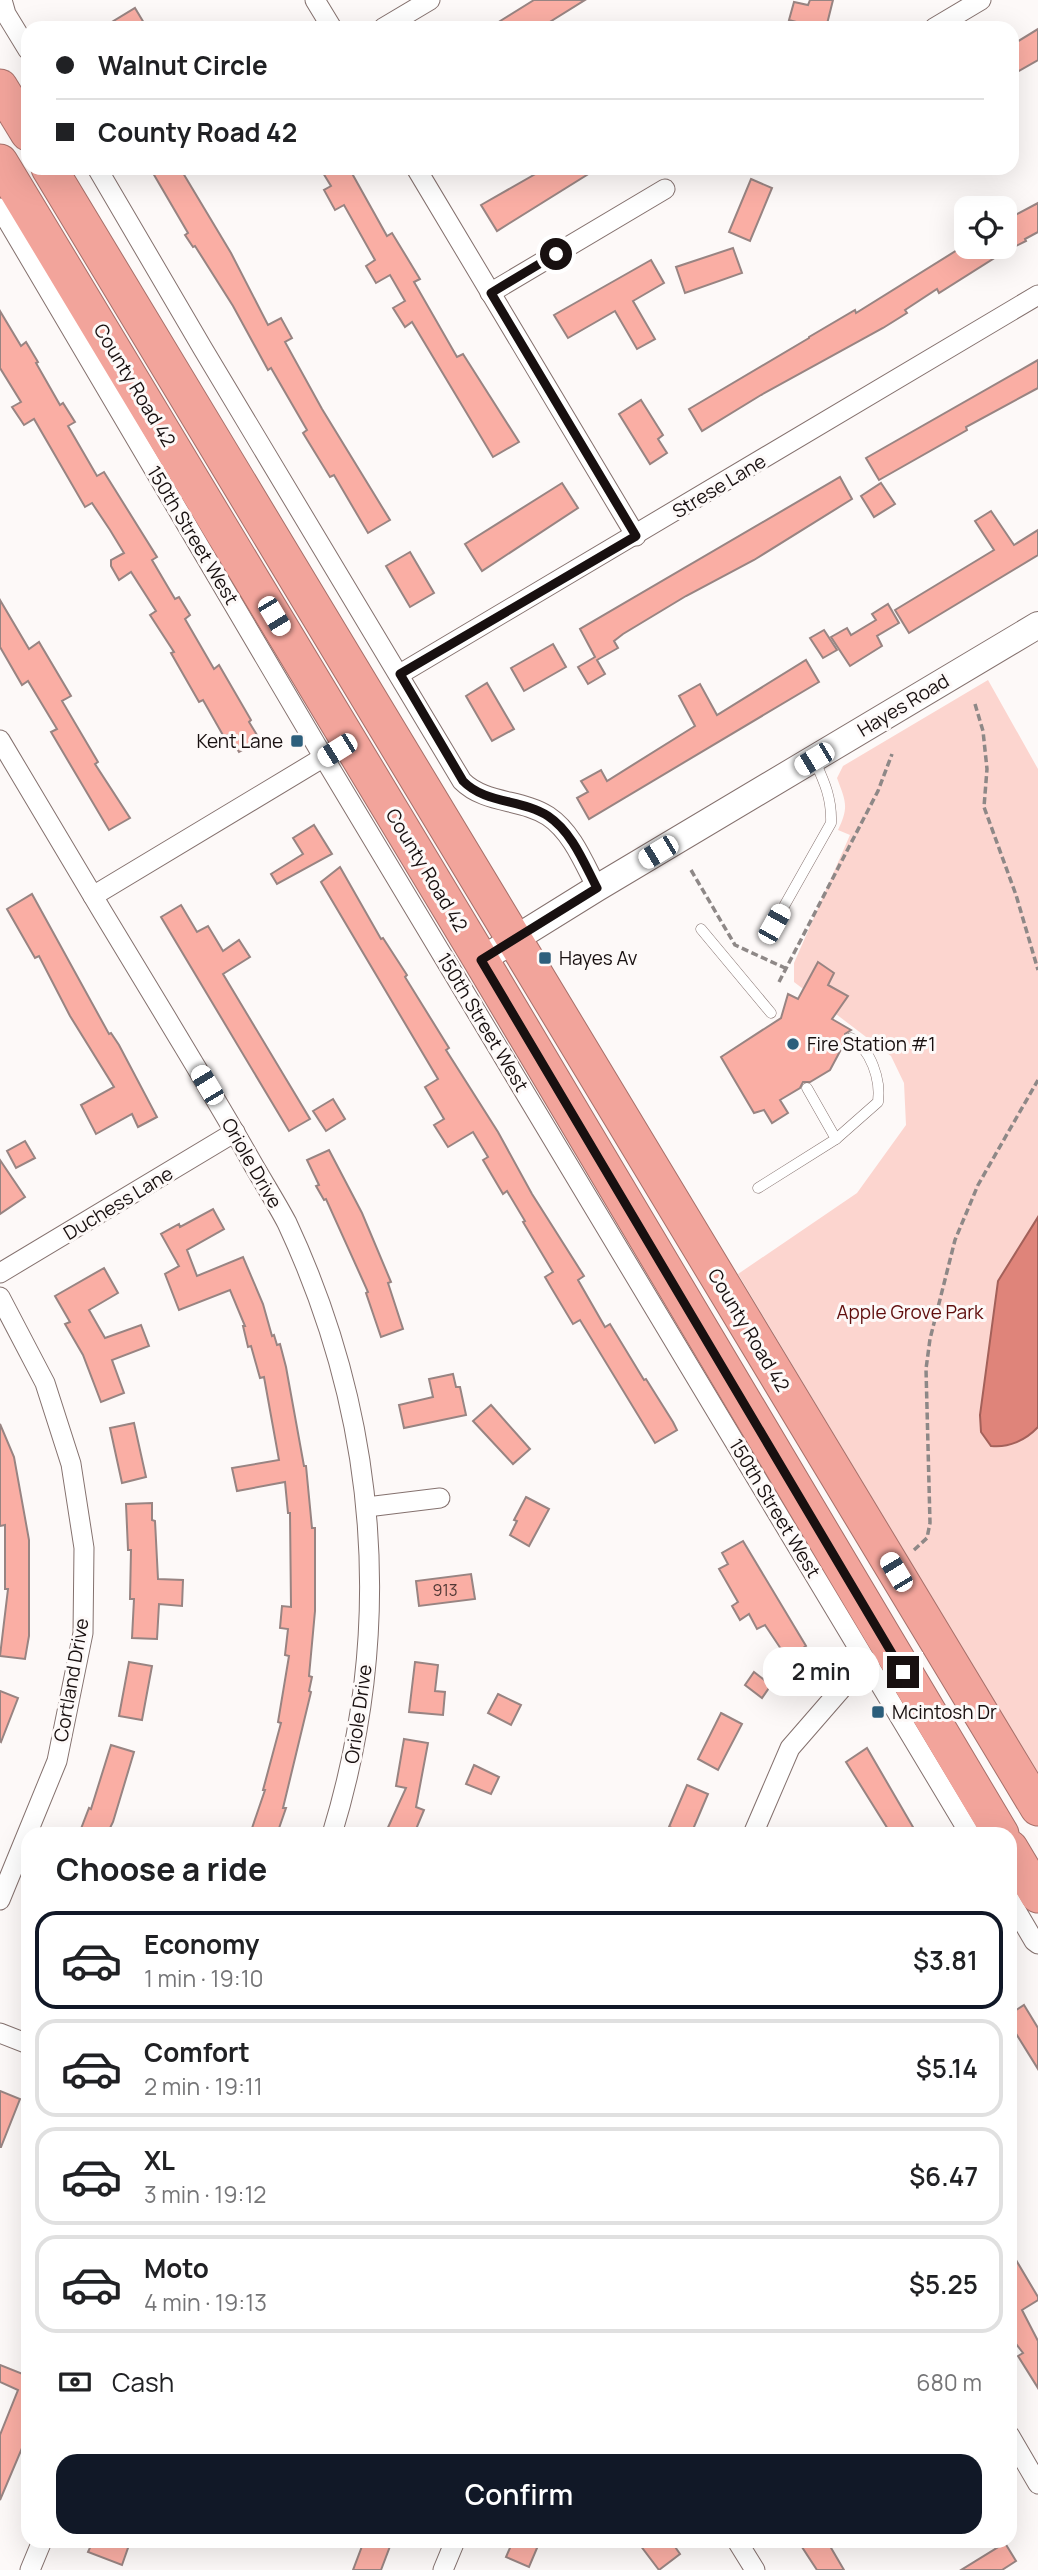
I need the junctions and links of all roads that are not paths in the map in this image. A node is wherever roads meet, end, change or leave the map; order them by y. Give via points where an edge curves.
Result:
1 (2, 0) edge
2 (315, 0) edge
3 (430, 0) edge
4 (981, 0) edge
5 (328, 21) edge
6 (395, 21) edge
7 (946, 21) edge
8 (21, 39) edge
9 (0, 87) edge
10 (21, 122) edge
11 (0, 162) edge
12 (53, 175) edge
13 (101, 175) edge
14 (420, 175) edge
15 (665, 189) dead end
16 (0, 208) edge
17 (491, 293) junction
18 (1038, 295) edge
19 (636, 536) junction
20 (1038, 625) edge
21 (400, 674) junction
22 (0, 740) edge
23 (337, 750) junction
24 (814, 759) junction
25 (597, 888) junction
26 (93, 897) junction
27 (774, 924) dead end
28 (701, 929) dead end
29 (514, 940) junction
30 (481, 960) junction
31 (771, 1013) dead end
32 (851, 1038) dead end
33 (807, 1088) dead end
34 (235, 1132) junction
35 (836, 1139) junction
36 (758, 1188) dead end
37 (0, 1273) edge
38 (0, 1297) edge
39 (440, 1498) dead end
40 (367, 1507) junction
41 (870, 1666) junction
42 (1038, 1808) edge
43 (30, 1827) edge
44 (334, 1827) edge
45 (756, 1827) edge
46 (966, 1827) edge
47 (997, 1827) edge
48 (21, 1849) edge
49 (1017, 1860) edge
50 (1038, 1895) edge
51 (0, 1900) edge
52 (1017, 1912) edge
53 (1038, 1944) edge
54 (0, 2033) edge
55 (21, 2041) edge
56 (1017, 2449) edge
57 (1038, 2484) edge
58 (39, 2548) edge
59 (452, 2548) edge
60 (741, 2548) edge
61 (30, 2570) edge
62 (443, 2570) edge
63 (755, 2570) edge

1 - 8 street
2 - 5 street
3 - 6 street
4 - 7 street
9 - 10 highway
11 - 23 highway, County Road 42
12 - 29 highway, County Road 42
13 - 21 street
14 - 17 street
15 - 17 street
16 - 23 street, 150th Street West
17 - 19 street
18 - 19 street, Strese Lane
19 - 21 street, Strese Lane
20 - 24 street, Hayes Road
21 - 25 street via 472,791 546,815 562,828
22 - 26 street, Oriole Drive
23 - 26 street
23 - 30 highway, County Road 42
23 - 41 street, 150th Street West
24 - 25 street, Hayes Road
24 - 27 lane via 828,789 831,823
25 - 29 street, Hayes Road
26 - 34 street, Oriole Drive
28 - 31 lane
29 - 30 street, Hayes Road
29 - 42 highway, County Road 42
30 - 47 highway, County Road 42
32 - 35 lane via 862,1044 880,1086 878,1102
33 - 35 lane
34 - 37 street, Duchess Lane
34 - 40 street, Oriole Drive via 286,1222 324,1315 352,1412
35 - 36 lane
38 - 43 street, Cortland Drive via 45,1383 71,1464 84,1548 83,1633 57,1761
39 - 40 street
40 - 44 street, Oriole Drive via 371,1598 364,1698
41 - 45 street via 843,1687 790,1748
41 - 46 street, 150th Street West
48 - 51 street, Cortland Drive
49 - 50 highway
52 - 53 street
54 - 55 street
56 - 57 street
58 - 61 street
59 - 62 street
60 - 63 street

